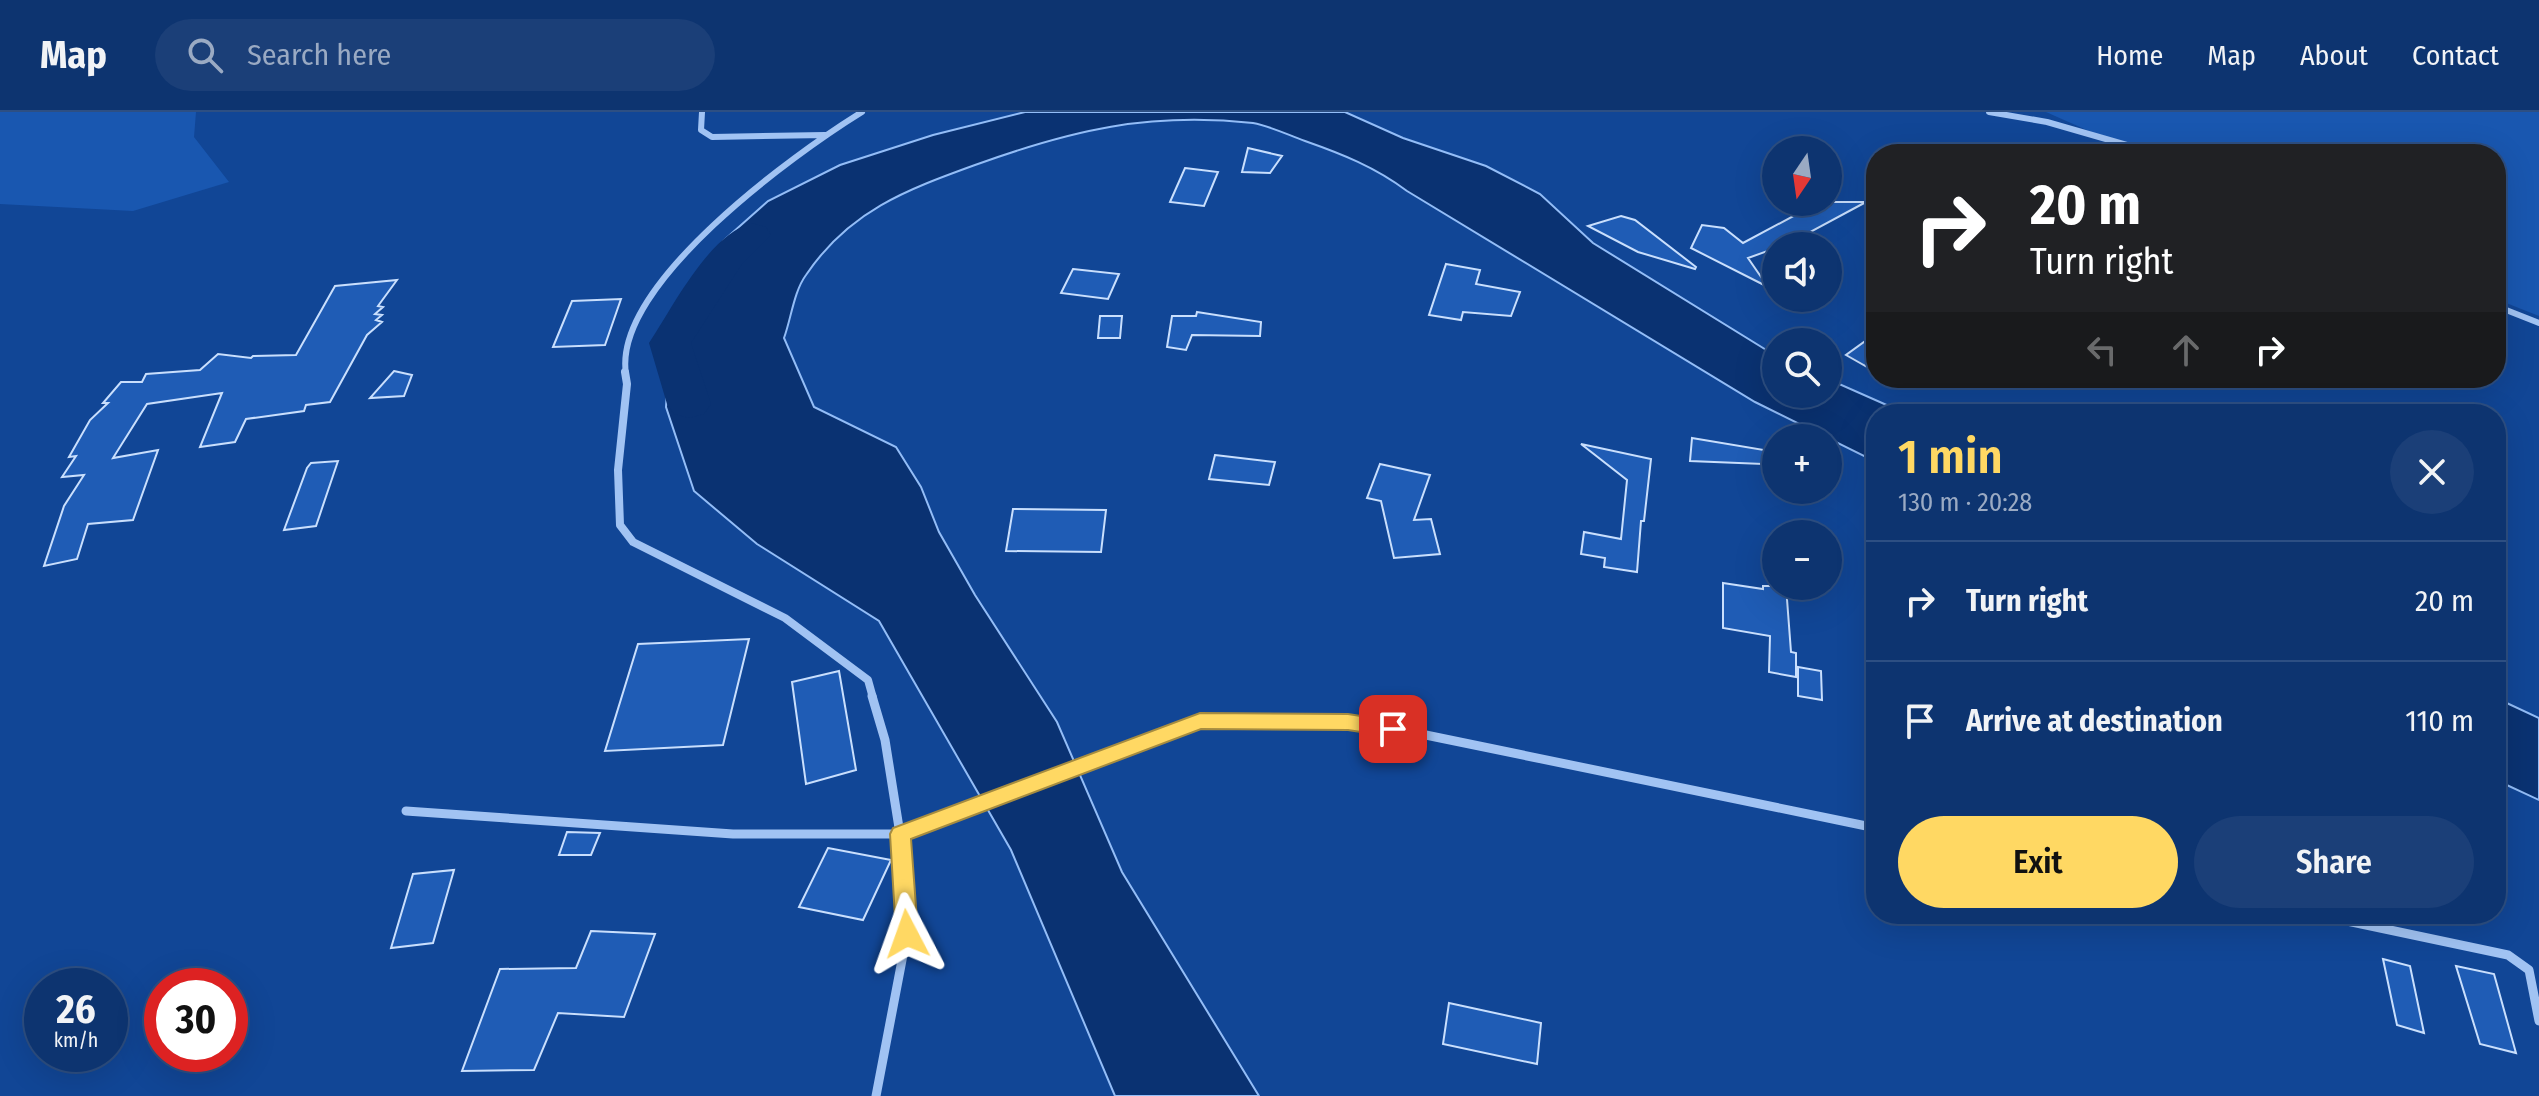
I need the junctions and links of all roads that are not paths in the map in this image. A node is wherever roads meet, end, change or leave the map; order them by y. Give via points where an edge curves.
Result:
1 (702, 112) edge
2 (862, 112) edge
3 (1989, 112) edge
4 (825, 135) junction
5 (2123, 144) edge
6 (2506, 310) edge
7 (2539, 323) edge
8 (406, 811) dead end
9 (1866, 826) edge
10 (900, 834) junction
11 (2361, 924) edge
12 (2539, 1021) edge
13 (876, 1096) edge

1 - 4 street via 701,130 712,137
2 - 4 street
3 - 5 street
4 - 10 street via 715,223 666,274 636,324 623,357 627,384 618,470 620,525 633,542 785,618 868,680 885,740
6 - 7 street
8 - 10 street via 733,834
9 - 10 street via 1348,722 1200,721
10 - 13 street via 907,934
11 - 12 street via 2508,955 2529,970

